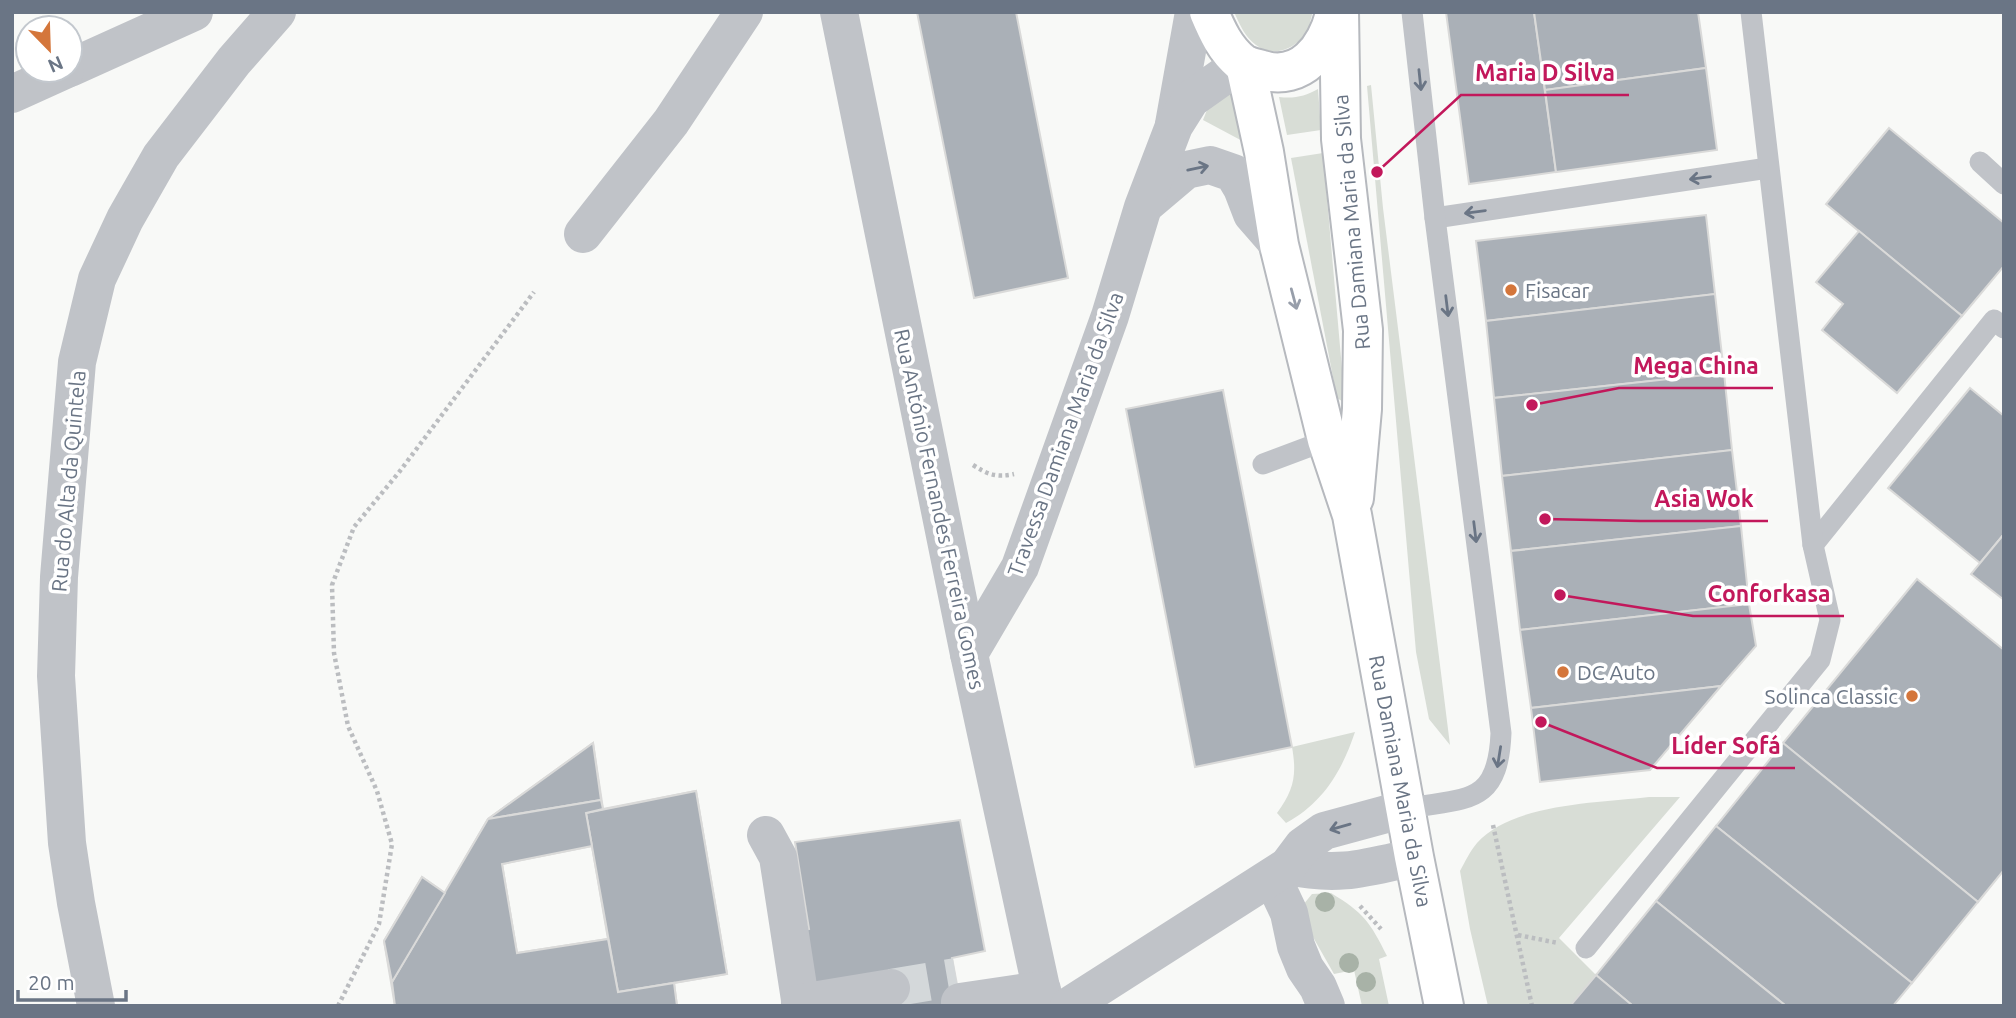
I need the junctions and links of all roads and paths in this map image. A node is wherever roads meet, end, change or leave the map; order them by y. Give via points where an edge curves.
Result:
1 (194, 12) edge
2 (277, 12) edge
3 (744, 12) edge
4 (839, 12) edge
5 (1194, 12) edge
6 (1209, 12) edge
7 (1337, 12) edge
8 (1412, 12) edge
9 (1751, 12) edge
10 (84, 62) edge
11 (1242, 63) junction
12 (34, 84) edge
13 (12, 94) edge
14 (1174, 125) junction
15 (1980, 162) dead end
16 (1768, 168) junction
17 (2004, 184) edge
18 (1143, 207) junction
19 (1435, 218) junction
20 (583, 234) dead end
21 (1279, 246) junction
22 (534, 292) dead end
23 (2000, 319) edge
24 (1362, 409) junction
25 (1327, 440) junction
26 (1263, 464) dead end
27 (972, 465) dead end
28 (1018, 473) dead end
29 (1352, 515) junction
30 (1813, 545) junction
31 (969, 654) junction
32 (1405, 808) junction
33 (1493, 825) dead end
34 (766, 835) dead end
35 (1414, 857) junction
36 (1280, 871) junction
37 (1518, 935) junction
38 (1586, 948) joint
39 (891, 988) tunnel mouth
40 (958, 989) tunnel mouth
41 (1048, 991) edge
42 (800, 1004) edge
43 (96, 1006) edge
44 (338, 1006) edge
45 (1326, 1006) edge
46 (1444, 1006) edge
47 (1532, 1006) edge

1 - 10 street
2 - 43 street, Rua do Alta da Quintela via 155,166 97,279 77,362 59,577 56,676 67,843
3 - 20 street via 671,122
4 - 31 street, Rua António Fernandes Ferreira Gomes
5 - 14 street, Travessa Damiana Maria da Silva
6 - 11 main road, Rua Damiana Maria da Silva via 1220,36
7 - 11 main road, Rua Damiana Maria da Silva via 1316,56 1301,68 1269,72
7 - 24 main road, Rua Damiana Maria da Silva via 1342,139 1363,330
8 -> 19 lane
9 - 16 lane
11 - 14 street, Travessa Damiana Maria da Silva via 1191,99
11 - 21 main road, Rua Damiana Maria da Silva via 1264,152
12 - 13 street
14 - 18 street, Travessa Damiana Maria da Silva
15 - 17 lane
16 -> 19 lane
16 - 30 lane
18 -> 21 street via 1186,170 1210,165 1233,173 1252,214
18 - 31 street, Travessa Damiana Maria da Silva via 1110,316 1020,567
19 -> 32 lane via 1501,746 1494,776 1482,792
21 -> 25 main road, Rua Damiana Maria da Silva
22 - 44 path via 354,527 332,585 334,653 348,726 377,790 392,844 379,925
23 - 30 lane
24 - 25 lane
24 - 29 main road, Rua Damiana Maria da Silva
25 - 26 lane
25 - 29 main road, Rua Damiana Maria da Silva
27 - 28 path via 1002,477
29 - 32 main road, Rua Damiana Maria da Silva
30 - 38 lane via 1830,620 1819,660
31 - 41 street, Rua António Fernandes Ferreira Gomes
32 - 35 main road, Rua Damiana Maria da Silva
32 -> 36 street via 1324,831
33 - 37 path
34 - 42 street via 778,857
35 - 36 street via 1345,872
35 - 46 main road, Rua Damiana Maria da Silva
36 - 41 street
36 - 45 street via 1296,946
37 - 38 path
37 - 47 path
39 - 42 street
40 - 41 street

